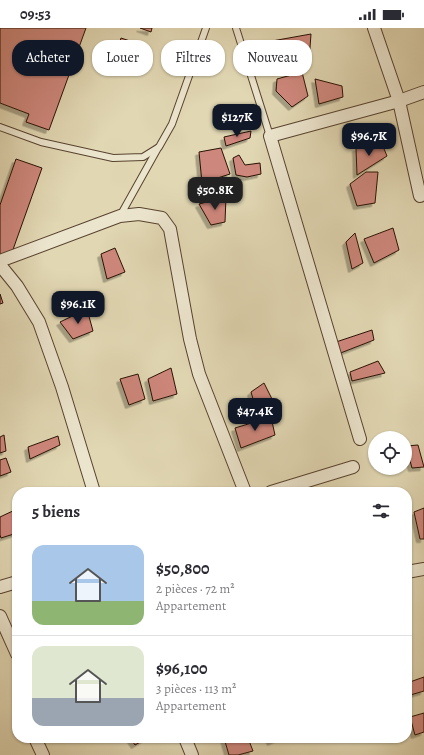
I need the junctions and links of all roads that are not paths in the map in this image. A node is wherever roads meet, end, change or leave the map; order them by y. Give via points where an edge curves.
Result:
1 (206, 28) edge
2 (236, 28) edge
3 (374, 28) edge
4 (424, 92) edge
5 (399, 101) junction
6 (0, 126) edge
7 (270, 136) junction
8 (159, 147) junction
9 (420, 196) dead end
10 (120, 216) junction
11 (0, 262) edge
12 (0, 265) edge
13 (360, 439) dead end
14 (353, 467) dead end
15 (92, 487) edge
16 (243, 487) edge
17 (287, 487) edge
18 (424, 569) edge
19 (412, 571) edge
20 (12, 583) edge
21 (0, 587) edge
22 (0, 616) edge
23 (12, 643) edge
24 (37, 743) edge
25 (187, 743) edge
26 (43, 755) edge
27 (192, 755) edge

1 - 8 lane via 172,124
2 - 7 lane
3 - 5 street
4 - 5 street
5 - 7 street
5 - 9 street
6 - 8 lane via 41,142 113,158 143,157
7 - 13 street
8 - 10 lane
10 - 11 street
10 - 16 street via 140,214 162,218 170,229 199,374
12 - 15 street via 17,286 39,322
14 - 17 street
18 - 19 street
20 - 21 street
22 - 23 street
24 - 26 street
25 - 27 street

